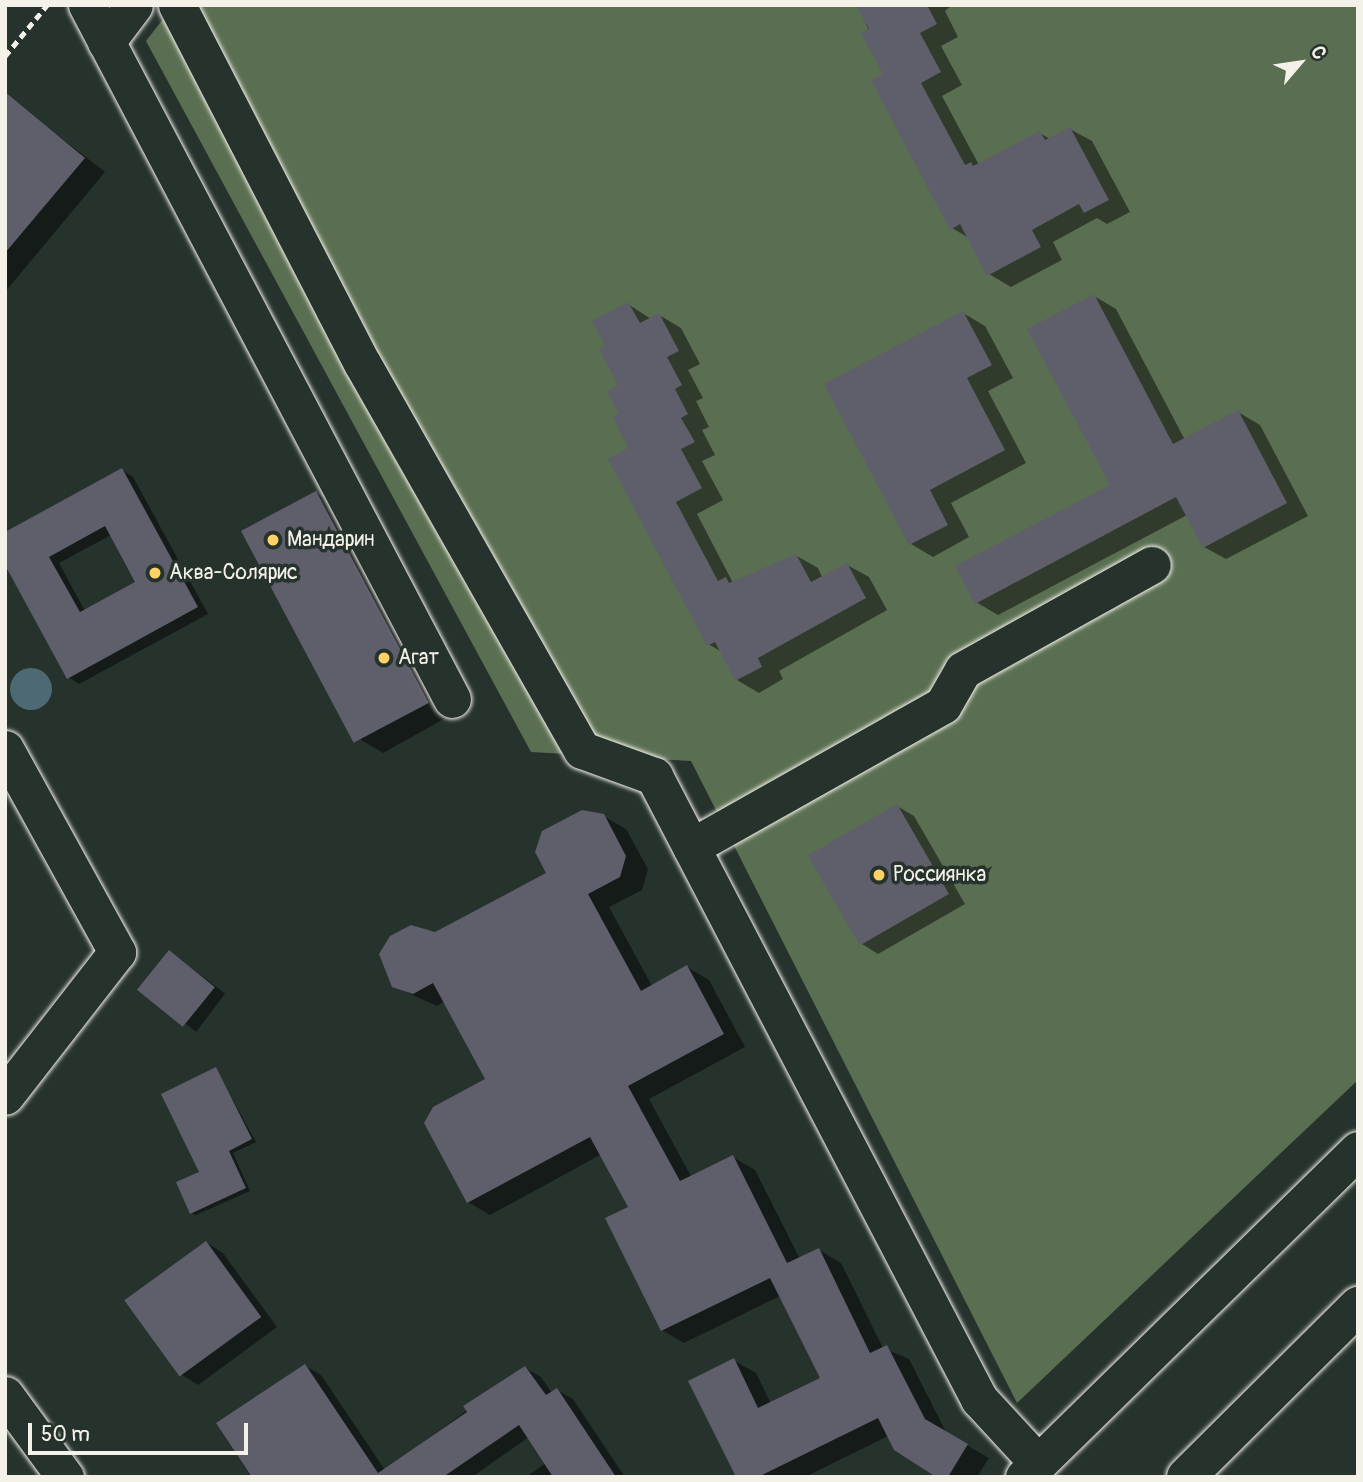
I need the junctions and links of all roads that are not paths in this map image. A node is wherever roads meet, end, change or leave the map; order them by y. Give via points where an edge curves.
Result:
1 (87, 5) edge
2 (134, 5) edge
3 (177, 5) edge
4 (106, 42) junction
5 (1152, 565) dead end
6 (452, 699) dead end
7 (5, 749) edge
8 (691, 847) junction
9 (5, 1096) edge
10 (1358, 1150) edge
11 (1358, 1306) edge
12 (5, 1395) edge
13 (1031, 1470) edge
14 (65, 1477) edge
15 (1186, 1477) edge

1 - 4 lane
2 - 4 lane
3 - 8 lane via 362,362 582,750 654,776
4 - 6 lane
5 - 8 lane via 963,670 943,705
7 - 9 lane via 117,952
8 - 13 lane via 979,1398
10 - 13 lane
11 - 15 main road
12 - 14 lane

